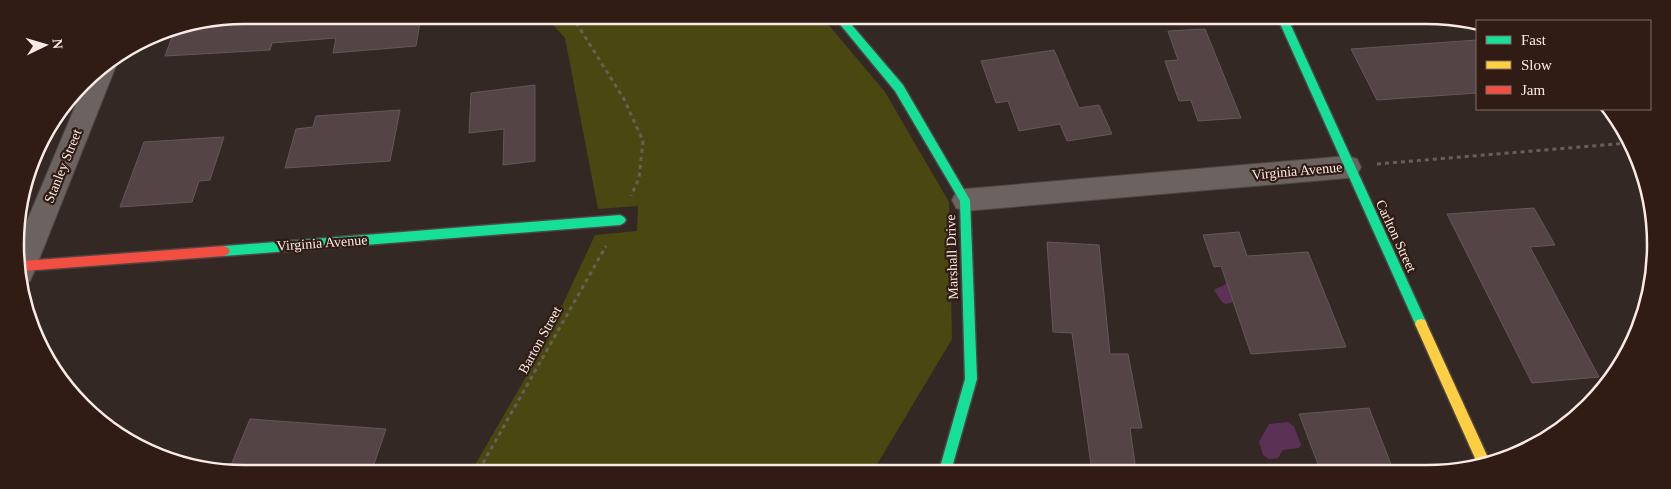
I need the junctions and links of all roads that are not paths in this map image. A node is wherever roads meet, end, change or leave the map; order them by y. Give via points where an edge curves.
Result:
1 (845, 24) edge
2 (1285, 24) edge
3 (91, 86) edge
4 (1348, 167) junction
5 (965, 200) junction
6 (620, 220) road end
7 (24, 262) edge
8 (25, 269) edge
9 (1481, 459) edge
10 (946, 465) edge

1 - 5 street, Marshall Drive via 899,88
2 - 4 street, Carlton Street
3 - 7 street, Stanley Street
4 - 5 street, Virginia Avenue
4 - 9 street, Carlton Street
5 - 10 street, Marshall Drive via 971,379
6 - 8 street, Virginia Avenue

